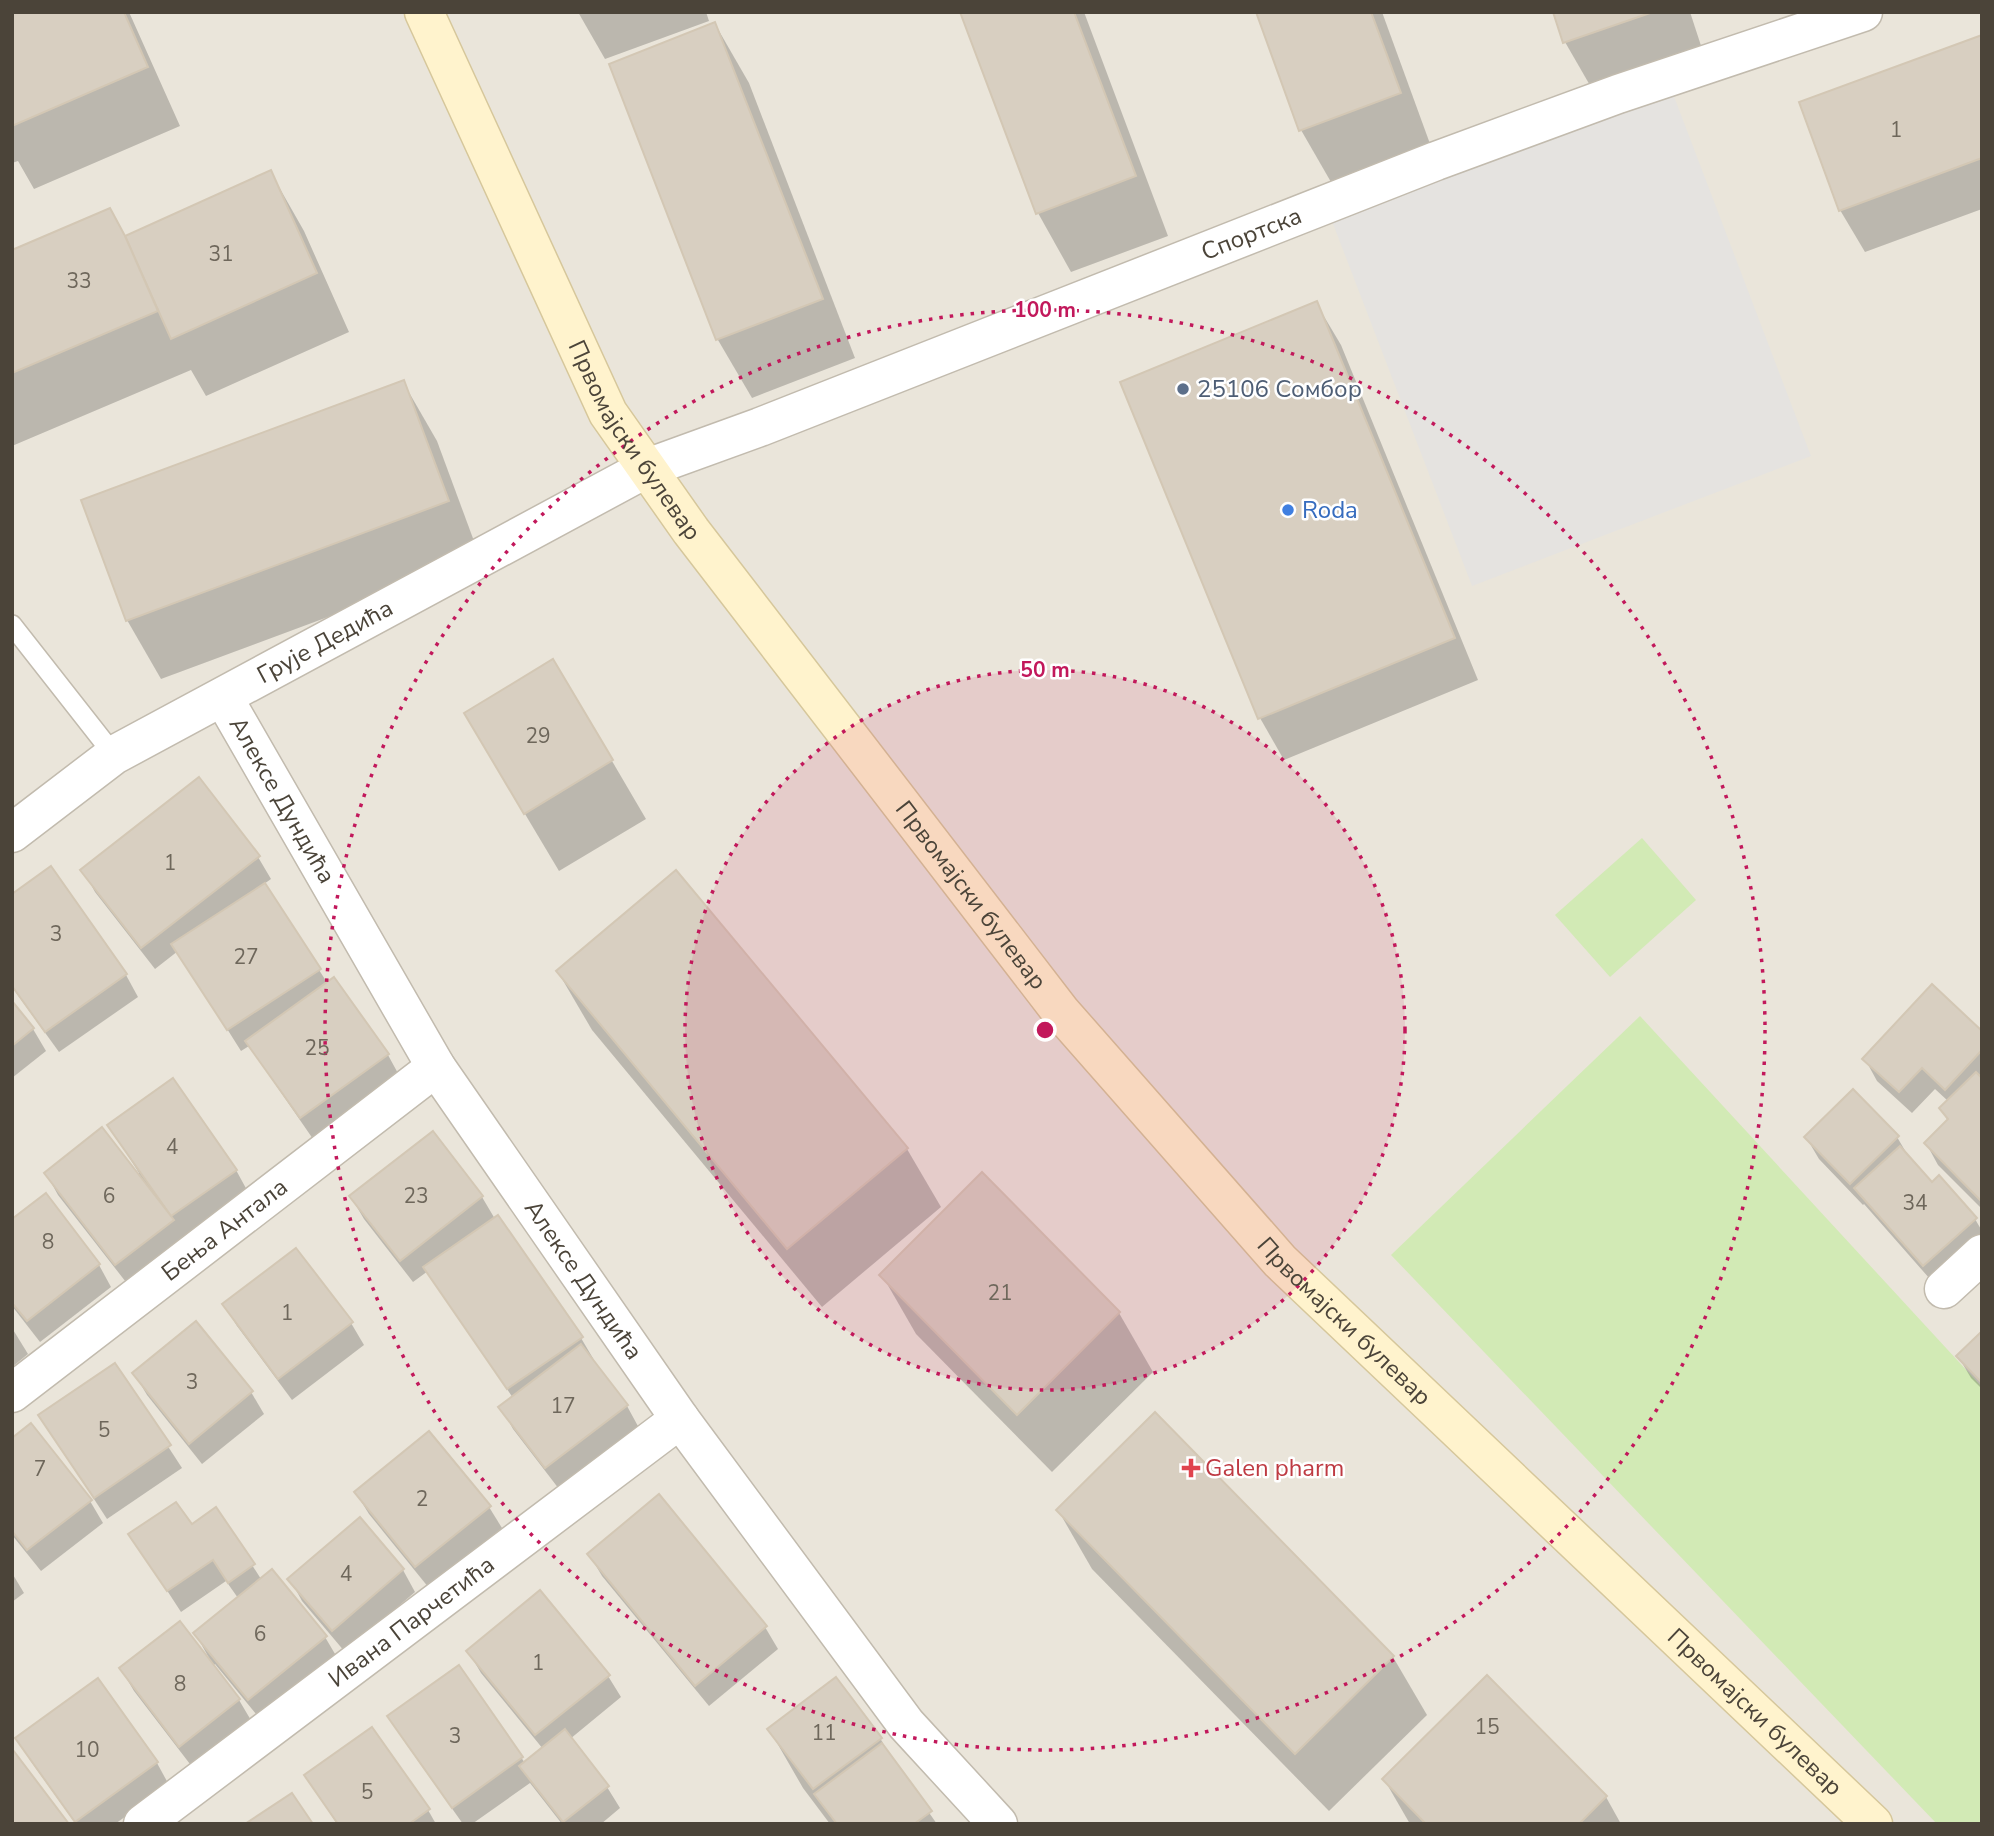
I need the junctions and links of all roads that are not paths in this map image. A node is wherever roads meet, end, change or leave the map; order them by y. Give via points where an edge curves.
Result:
1 (424, 12) edge
2 (1863, 12) edge
3 (647, 468) junction
4 (12, 625) edge
5 (223, 697) junction
6 (114, 755) junction
7 (12, 833) edge
8 (436, 1067) junction
9 (1982, 1254) edge
10 (1944, 1289) dead end
11 (12, 1393) edge
12 (680, 1419) junction
13 (143, 1824) edge
14 (998, 1824) edge
15 (1873, 1824) edge

1 - 3 street, Првомајски булевар via 608,413
2 - 3 street, Спортска via 1436,160 760,428
3 - 5 street, Грује Дедића
3 - 15 street, Првомајски булевар via 1061,1012 1280,1261
4 - 6 lane
5 - 6 street, Грује Дедића
5 - 8 street, Алексе Дундића
6 - 7 street, Грује Дедића
8 - 11 street, Бења Антала
8 - 12 street, Алексе Дундића
9 - 10 street
12 - 13 street, Ивана Парчетића
12 - 14 street, Алексе Дундића via 906,1724

